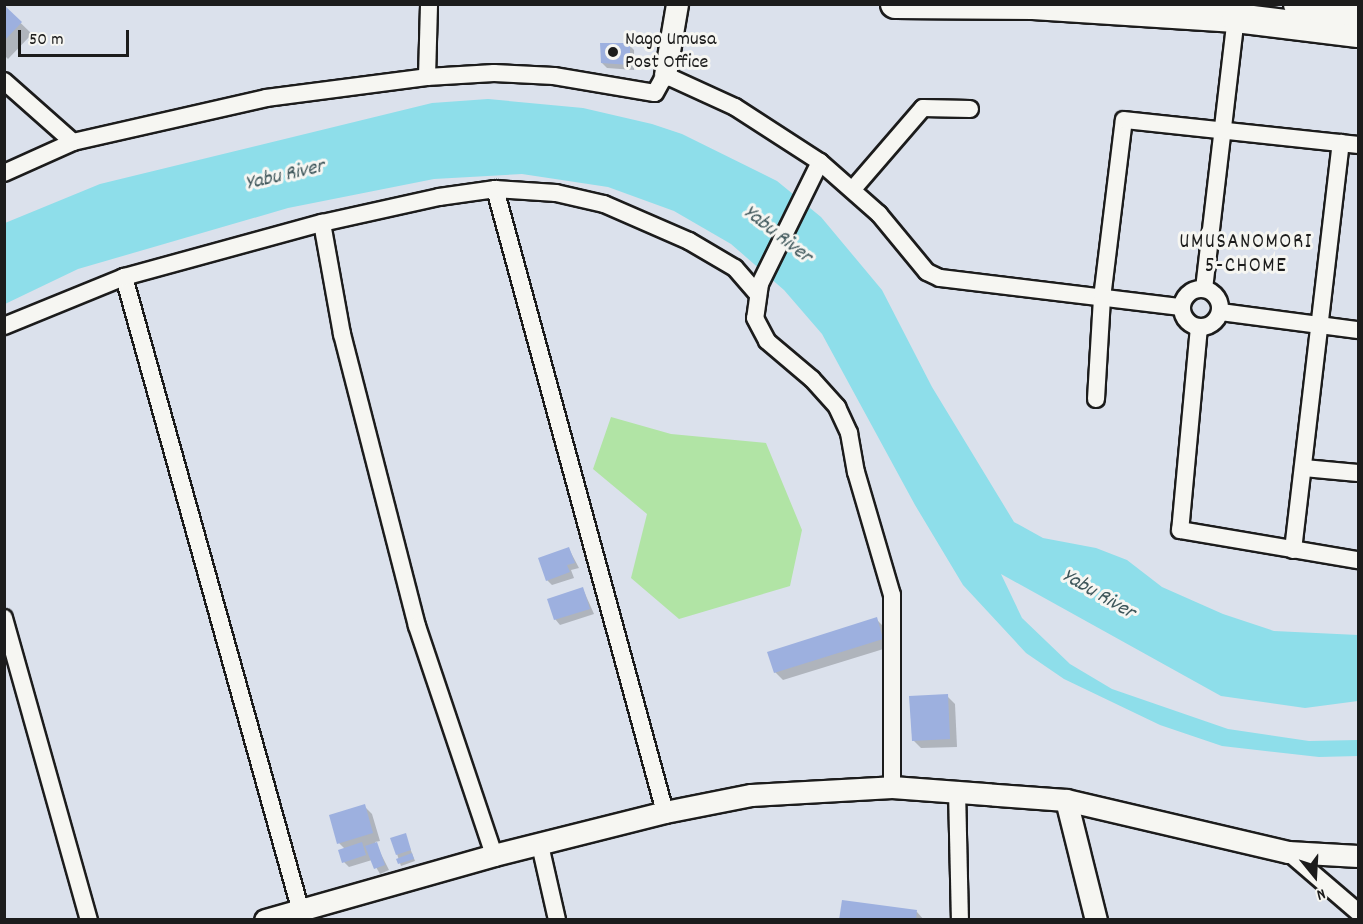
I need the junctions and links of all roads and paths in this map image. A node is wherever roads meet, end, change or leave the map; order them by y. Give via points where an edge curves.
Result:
1 (429, 4) edge
2 (677, 4) edge
3 (896, 4) edge
4 (1298, 4) edge
5 (1359, 12) edge
6 (1236, 18) junction
7 (1359, 33) edge
8 (665, 75) junction
9 (427, 77) junction
10 (4, 81) edge
11 (970, 109) dead end
12 (1225, 128) junction
13 (73, 142) junction
14 (1341, 143) junction
15 (1359, 145) edge
16 (820, 162) junction
17 (4, 173) edge
18 (495, 189) junction
19 (853, 189) junction
20 (322, 223) junction
21 (124, 277) junction
22 (759, 289) junction
23 (1204, 289) junction
24 (1101, 298) junction
25 (1179, 307) junction
26 (1221, 312) junction
27 (1319, 325) junction
28 (4, 326) edge
29 (1199, 327) junction
30 (1359, 330) edge
31 (1096, 399) dead end
32 (1304, 468) junction
33 (1359, 473) edge
34 (1293, 550) junction
35 (1359, 560) edge
36 (4, 618) edge
37 (892, 788) junction
38 (957, 790) junction
39 (1066, 800) junction
40 (665, 812) junction
41 (540, 845) junction
42 (1288, 852) junction
43 (494, 855) junction
44 (1359, 856) edge
45 (300, 908) junction
46 (1359, 912) edge
47 (555, 914) edge
48 (89, 920) edge
49 (265, 920) edge
50 (541, 920) edge
51 (960, 920) edge
52 (1096, 920) edge

1 - 9 street
2 - 8 street
3 - 6 highway via 1033,5
4 - 5 highway
6 - 7 highway
6 - 12 street
8 - 9 street via 655,93 554,75
8 - 16 street via 735,107
9 - 13 street via 266,98
10 - 13 street
11 - 19 street via 923,108
12 - 14 street
12 - 23 street
12 - 24 street via 1124,120
13 - 17 street
14 - 15 street
14 - 27 street
16 - 19 street
16 - 22 street
18 - 20 street
18 - 22 street via 556,193 604,204 699,247 735,268
18 - 40 street
19 - 24 street via 927,272 940,278
20 - 21 street
20 - 43 street via 342,334 417,626
21 - 28 street
21 - 45 street
22 - 37 street via 755,318 767,341 812,379 837,407 849,433 864,503 892,595
23 - 25 street via 1187,294
23 - 26 street via 1217,297
24 - 25 street
24 - 31 street
25 - 29 street via 1186,321
26 - 27 street
26 - 29 street via 1214,323
27 - 30 street
27 - 32 street
29 - 34 street via 1180,530
32 - 33 street
32 - 34 street
34 - 35 street
36 - 48 street
37 - 38 street
37 - 40 street via 752,795
38 - 39 street
38 - 51 street
39 - 42 street
39 - 52 street
40 - 41 street
41 - 43 street
41 - 47 street
42 - 44 street
42 - 46 street
43 - 45 street
45 - 49 street
47 - 50 street

